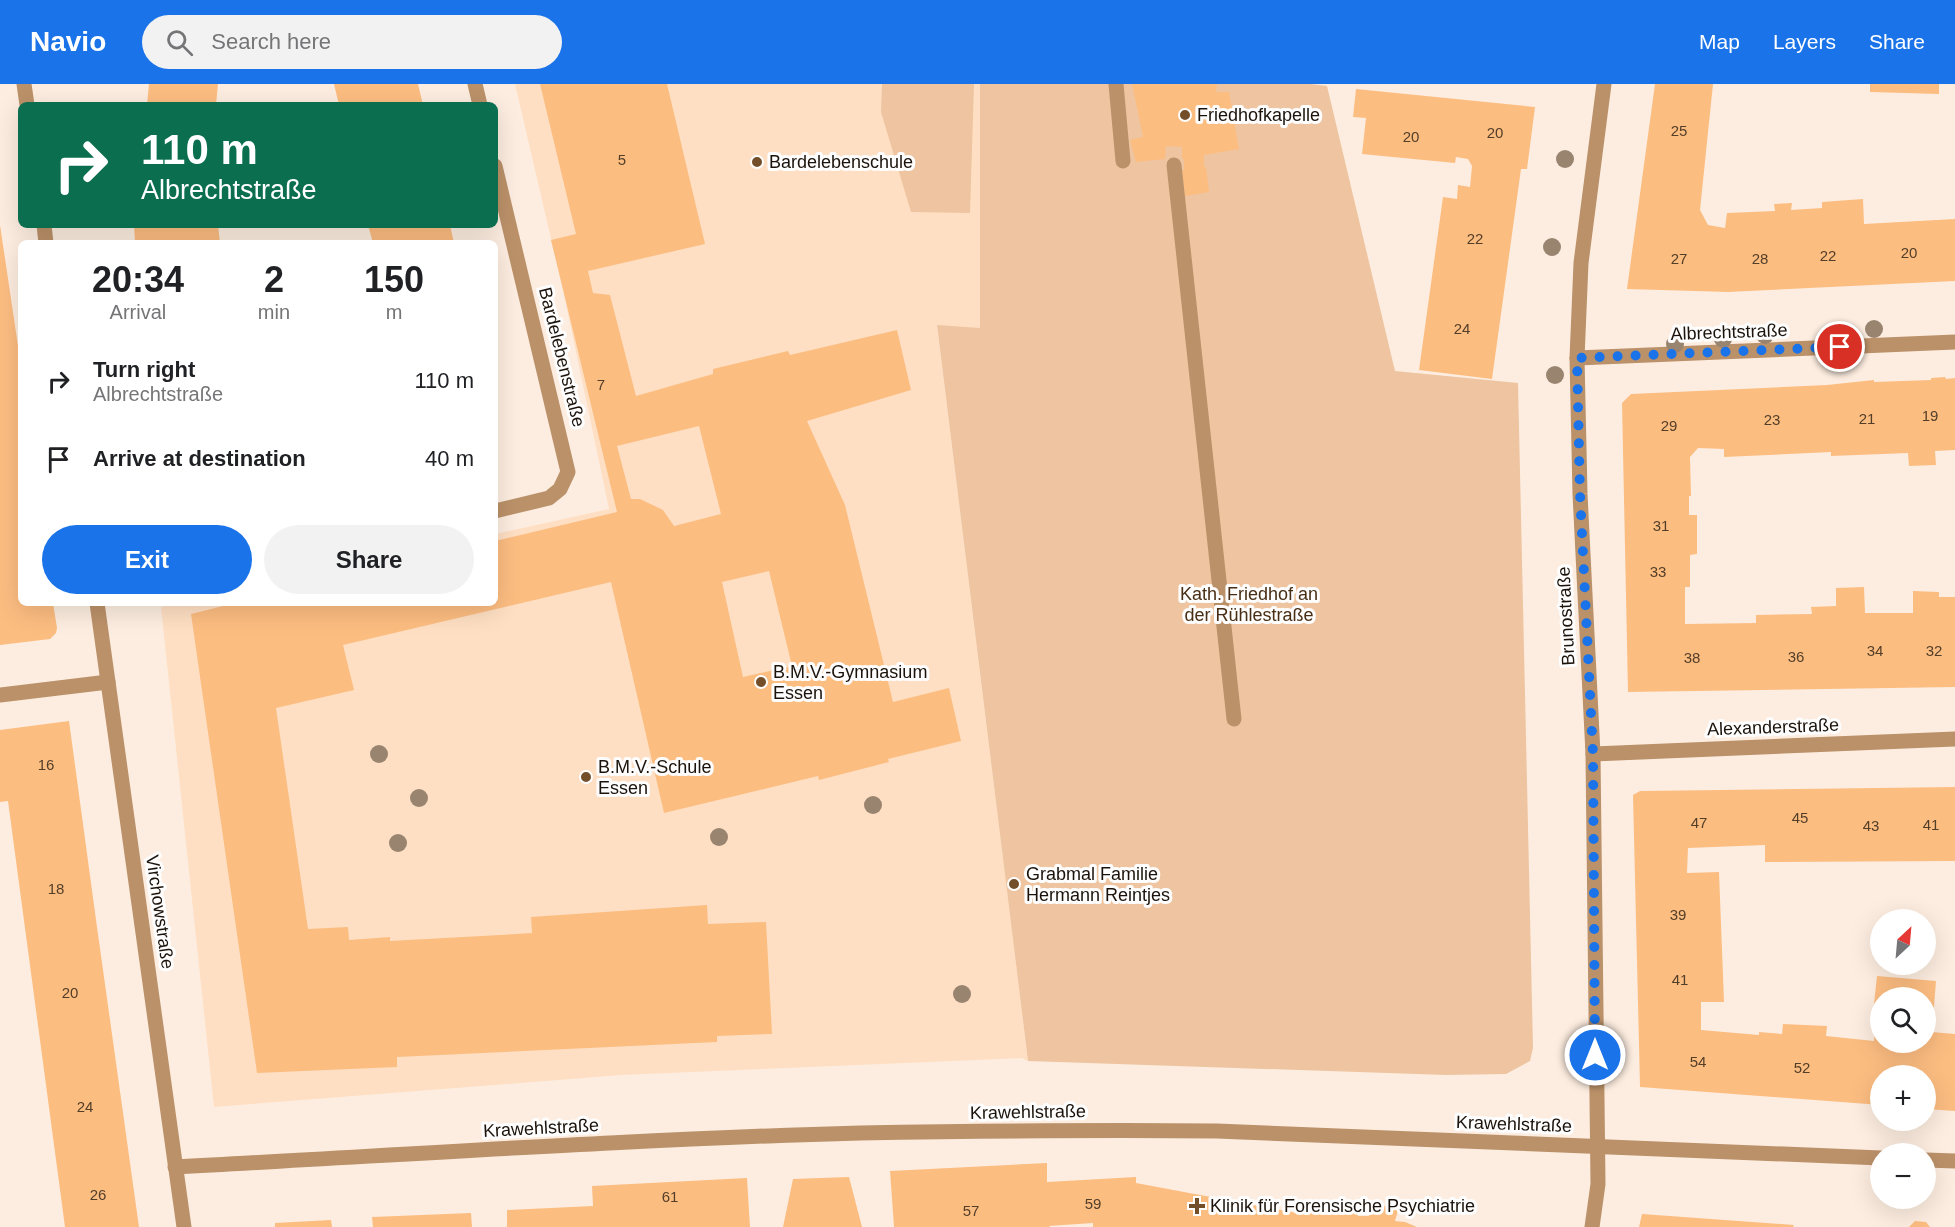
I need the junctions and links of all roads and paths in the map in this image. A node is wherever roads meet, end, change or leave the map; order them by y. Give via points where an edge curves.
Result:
1 (24, 84) edge
2 (475, 84) edge
3 (1116, 84) edge
4 (1604, 84) edge
5 (27, 102) edge
6 (479, 102) edge
7 (1123, 161) dead end
8 (1174, 165) dead end
9 (498, 179) edge
10 (1955, 342) edge
11 (1577, 358) junction
12 (498, 510) edge
13 (102, 606) edge
14 (108, 682) junction
15 (0, 695) edge
16 (1234, 719) dead end
17 (1955, 739) edge
18 (1593, 754) junction
19 (1596, 1147) junction
20 (1870, 1158) edge
21 (1936, 1160) edge
22 (1955, 1161) edge
23 (175, 1167) junction
24 (184, 1227) edge
25 (1592, 1227) edge

1 - 5 street
2 - 6 street
3 - 7 street
4 - 11 street, Brunostraße via 1581,263
8 - 16 street
9 - 12 street, Bardelebenstraße via 568,472 560,489 549,498
10 - 11 street, Albrechtstraße
11 - 18 street, Brunostraße
13 - 14 street, Virchowstraße
14 - 15 street
14 - 23 street, Virchowstraße
17 - 18 street, Alexanderstraße
18 - 19 street, Brunostraße
19 - 20 street, Krawehlstraße
19 - 23 street, Krawehlstraße via 1217,1131 859,1133
19 - 25 street, Brunostraße via 1598,1184
21 - 22 street
23 - 24 street, Virchowstraße

